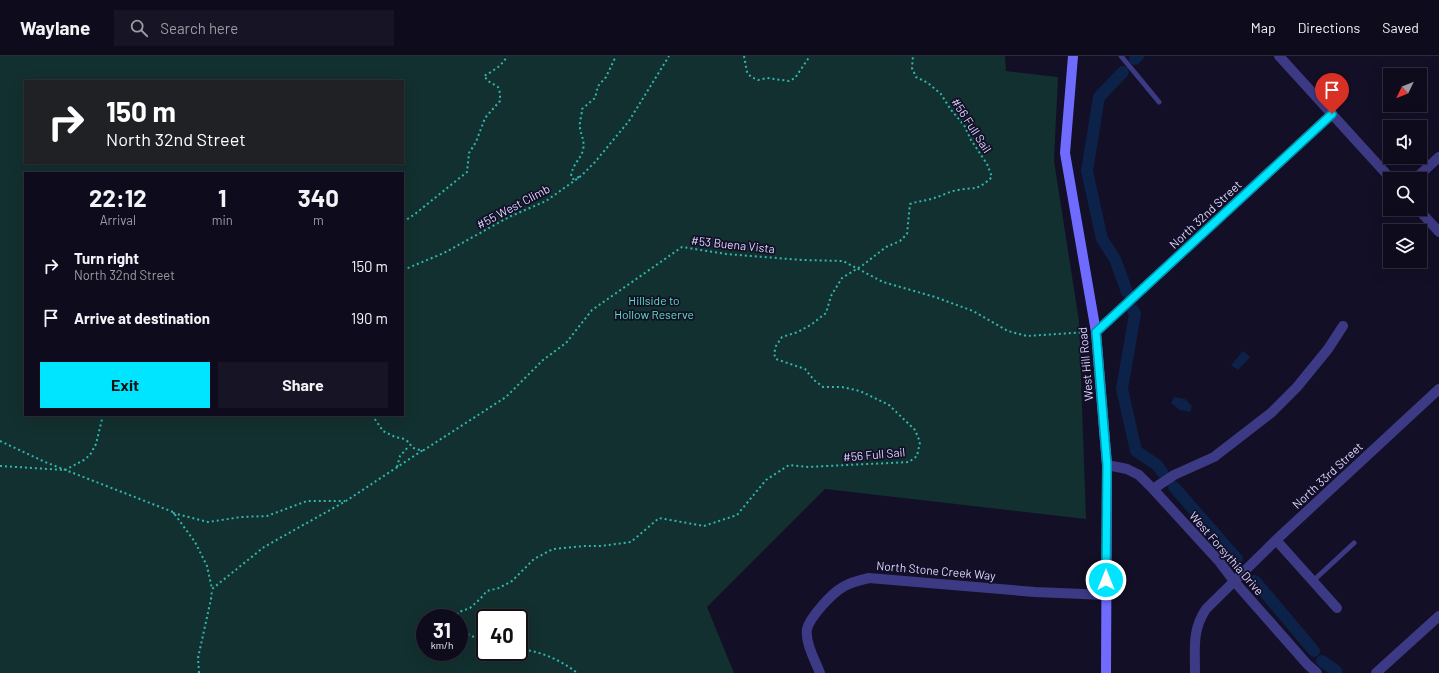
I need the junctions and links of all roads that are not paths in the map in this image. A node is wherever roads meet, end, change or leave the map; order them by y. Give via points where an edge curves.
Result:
1 (1073, 56) edge
2 (1121, 56) edge
3 (1279, 56) edge
4 (1159, 102) dead end
5 (1332, 114) junction
6 (1439, 157) edge
7 (1385, 172) edge
8 (1423, 172) edge
9 (1424, 216) edge
10 (1439, 232) edge
11 (1343, 326) dead end
12 (1096, 332) junction
13 (1439, 389) edge
14 (1107, 465) junction
15 (1153, 489) junction
16 (1276, 540) junction
17 (1354, 543) dead end
18 (1313, 581) junction
19 (1234, 582) junction
20 (1106, 595) junction
21 (1338, 608) dead end
22 (1439, 616) edge
23 (1434, 626) edge
24 (820, 673) edge
25 (1106, 673) edge
26 (1195, 673) edge
27 (1317, 673) edge
28 (1376, 673) edge

1 - 12 street, West Hill Road via 1065,153
2 - 4 lane
3 - 5 street
5 - 7 street
5 - 12 street, North 32nd Street
6 - 8 street
9 - 10 street
11 - 15 street via 1297,387 1270,413 1214,457 1174,475
12 - 14 street, West Hill Road
13 - 16 street, North 33rd Street
14 - 15 street, West Forsythia Drive via 1128,469 1139,475
14 - 20 street, West Hill Road
15 - 19 street, West Forsythia Drive via 1218,560
16 - 18 street
16 - 19 street, North 33rd Street
17 - 18 lane
18 - 21 street
19 - 26 street, North 33rd Street via 1206,608 1200,618 1195,632
19 - 27 street, West Forsythia Drive
20 - 24 street, North Stone Creek Way via 1035,592 869,578 855,581 841,588 814,613 807,629 809,646
20 - 25 street, West Hill Road
22 - 23 street
23 - 28 street

